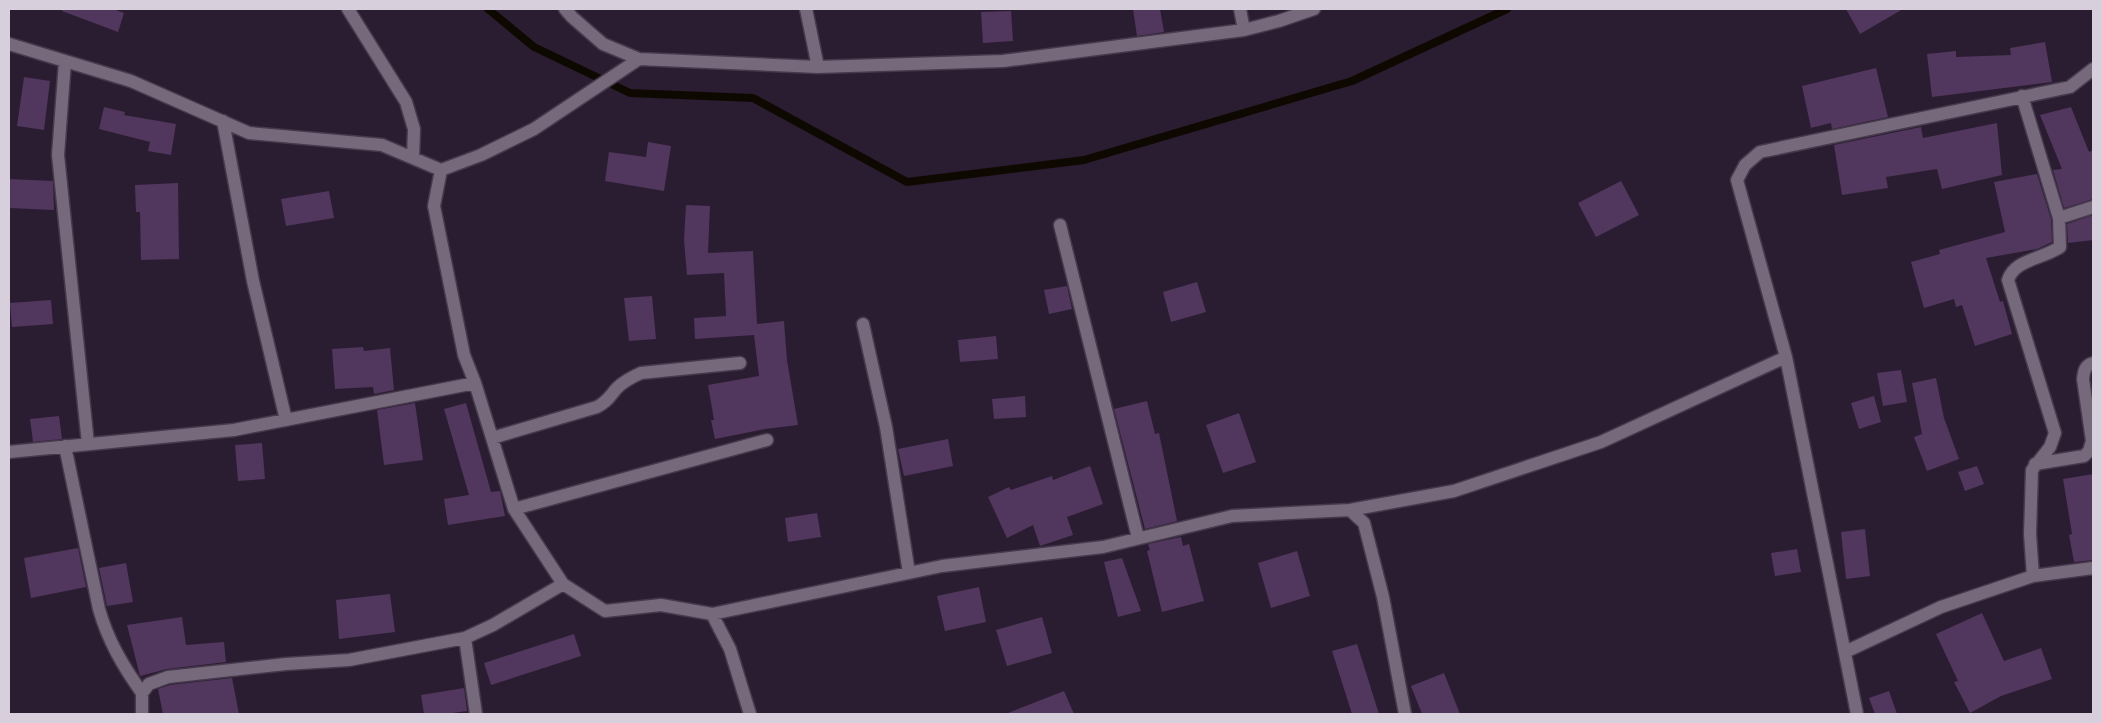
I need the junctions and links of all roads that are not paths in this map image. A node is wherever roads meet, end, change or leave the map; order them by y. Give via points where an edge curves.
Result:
1 (348, 9) edge
2 (565, 9) edge
3 (806, 9) edge
4 (1240, 9) edge
5 (1314, 9) edge
6 (1244, 30) junction
7 (9, 44) edge
8 (639, 59) junction
9 (64, 61) junction
10 (818, 66) junction
11 (2093, 69) edge
12 (2022, 96) junction
13 (223, 122) junction
14 (413, 158) junction
15 (441, 170) junction
16 (2093, 207) edge
17 (2059, 218) junction
18 (1060, 225) dead end
19 (863, 324) dead end
20 (1786, 357) junction
21 (740, 363) dead end
22 (2093, 363) edge
23 (475, 383) junction
24 (286, 420) junction
25 (492, 438) junction
26 (768, 440) dead end
27 (88, 444) junction
28 (65, 446) junction
29 (9, 452) edge
30 (2035, 464) junction
31 (514, 509) junction
32 (1350, 510) junction
33 (1138, 538) junction
34 (2093, 568) edge
35 (909, 573) junction
36 (2033, 576) junction
37 (563, 584) junction
38 (712, 614) junction
39 (465, 638) junction
40 (1845, 652) junction
41 (142, 693) junction
42 (142, 714) edge
43 (476, 714) edge
44 (750, 714) edge
45 (1405, 714) edge
46 (1857, 714) edge

1 - 14 street via 406,102 414,129
2 - 8 street via 603,44
3 - 10 street
4 - 6 street
5 - 6 street
6 - 10 street via 1003,61
7 - 9 street
8 - 10 street
8 - 15 street via 534,129
9 - 13 street via 131,81
9 - 27 street via 58,155
11 - 12 street via 2070,87
12 - 17 street
12 - 20 street via 1760,152 1745,165 1737,180
13 - 14 street via 249,133 382,145
13 - 24 street via 253,281
14 - 15 street
15 - 23 street via 434,206 464,354
16 - 17 street
17 - 30 street via 2060,247 2050,254 2020,264 2011,270 2008,280 2055,433 2050,447
18 - 33 street
19 - 35 street via 886,427
20 - 32 street via 1601,442 1454,491
20 - 40 street
21 - 25 street via 641,373 626,380 609,400 597,407
22 - 30 street via 2084,370 2083,379 2092,441 2089,451 2084,456
23 - 24 street
23 - 25 street
24 - 27 street via 234,430
25 - 31 street
26 - 31 street
27 - 28 street
28 - 29 street
28 - 41 street via 105,630 115,653
30 - 36 street via 2030,479
31 - 37 street
32 - 33 street via 1232,516
32 - 45 street via 1364,523 1383,598
33 - 35 street via 1103,546
34 - 36 street
35 - 38 street
36 - 40 street via 1941,607
37 - 38 street via 605,610 661,605
37 - 39 street
38 - 44 street via 730,649
39 - 41 street via 349,660 168,677 149,684
39 - 43 street
40 - 46 street
41 - 42 street

